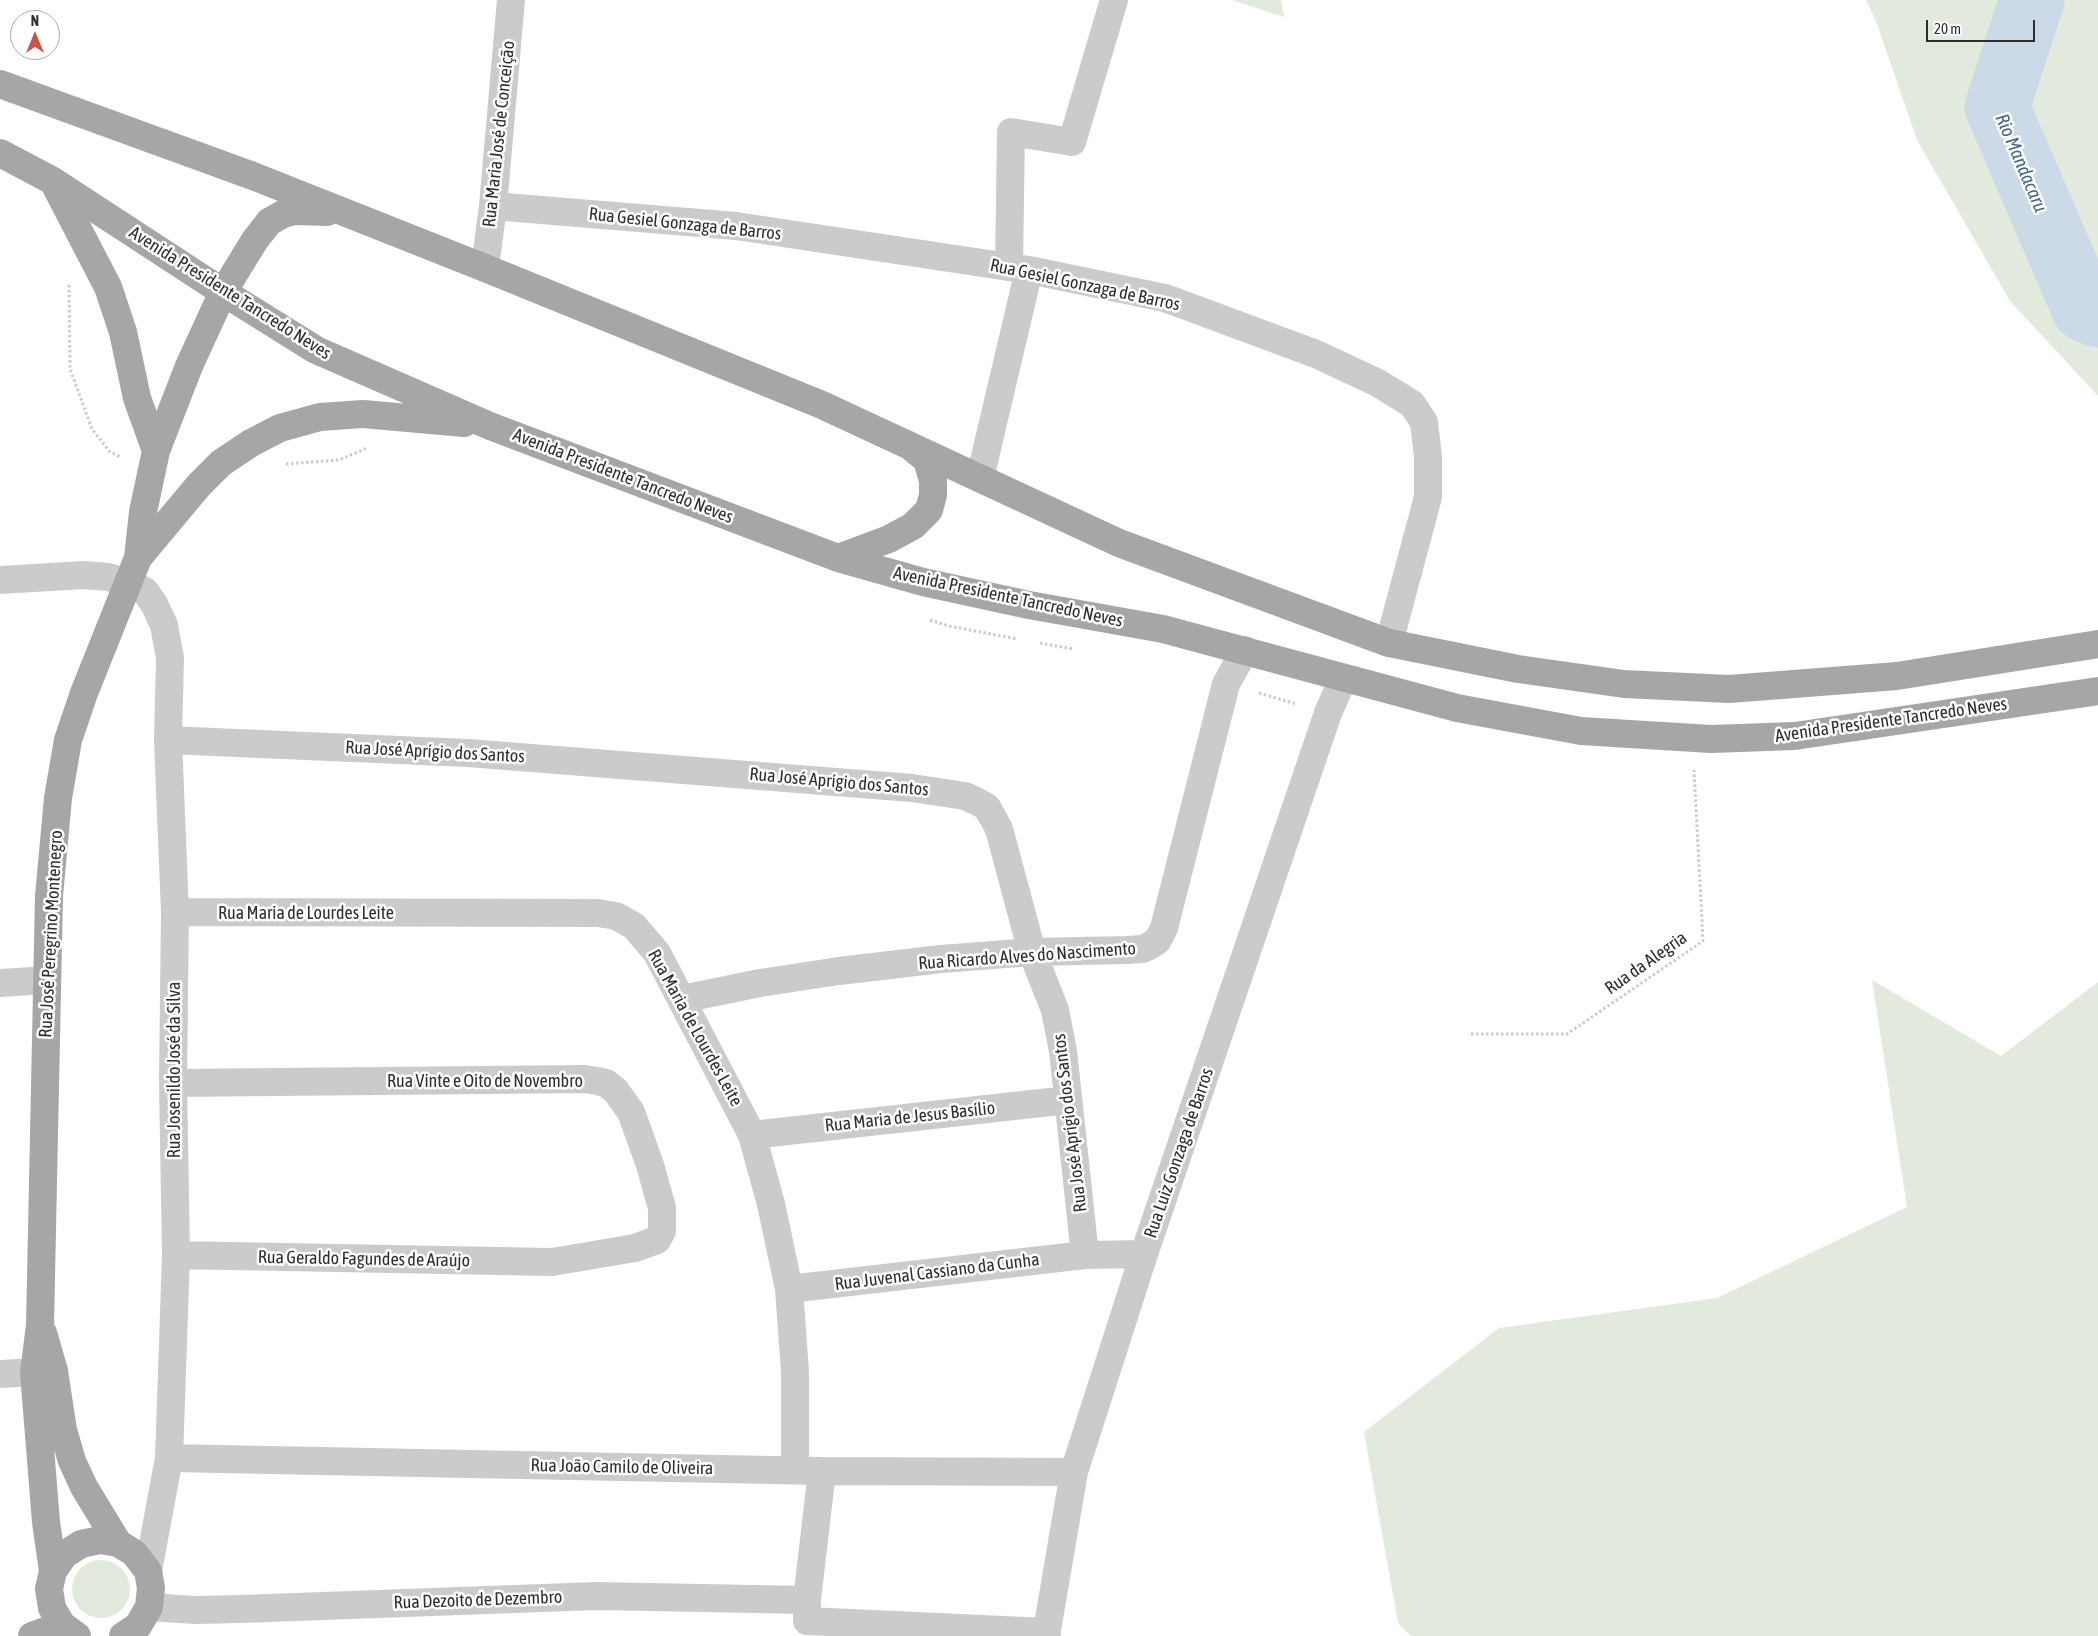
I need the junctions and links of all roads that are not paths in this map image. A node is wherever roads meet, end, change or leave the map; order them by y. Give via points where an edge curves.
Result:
1 (511, 0) edge
2 (1114, 0) edge
3 (0, 84) edge
4 (0, 153) edge
5 (53, 181) junction
6 (493, 206) junction
7 (351, 215) junction
8 (485, 268) junction
9 (1019, 268) junction
10 (223, 292) junction
11 (490, 426) junction
12 (908, 444) junction
13 (156, 451) junction
14 (980, 478) junction
15 (138, 558) junction
16 (838, 558) junction
17 (0, 580) edge
18 (129, 583) junction
19 (1389, 643) junction
20 (2098, 644) edge
21 (1245, 650) junction
22 (1344, 679) junction
23 (2098, 691) edge
24 (168, 740) junction
25 (175, 912) junction
26 (1032, 952) junction
27 (47, 980) junction
28 (0, 983) edge
29 (682, 999) junction
30 (173, 1083) junction
31 (1068, 1100) junction
32 (752, 1135) junction
33 (1144, 1254) junction
34 (176, 1255) junction
35 (1085, 1255) junction
36 (552, 1262) joint
37 (789, 1289) junction
38 (44, 1372) junction
39 (0, 1374) edge
40 (169, 1458) junction
41 (808, 1471) junction
42 (1074, 1472) junction
43 (118, 1543) junction
44 (54, 1571) junction
45 (148, 1571) junction
46 (807, 1619) edge
47 (139, 1626) edge
48 (70, 1630) edge
49 (1047, 1634) edge
50 (32, 1636) edge

1 - 6 street, Rua Maria José de Conceição
2 - 9 street via 1072,142 1011,132
3 - 7 main road
4 - 5 main road, Avenida Presidente Tancredo Neves
5 - 10 main road, Avenida Presidente Tancredo Neves
5 - 13 main road via 108,287 123,332 137,398
6 - 8 street, Rua Maria José de Conceição
6 - 9 street, Rua Gesiel Gonzaga de Barros via 736,226
7 - 8 main road
7 - 10 main road, Rua José Peregrino Montenegro via 295,211 269,222
8 - 12 main road via 822,405
9 - 14 street
9 - 19 street, Rua Gesiel Gonzaga de Barros via 1165,298 1316,354 1378,383 1412,404 1424,422 1428,496
10 - 11 main road, Avenida Presidente Tancredo Neves via 316,350
10 - 13 main road, Rua José Peregrino Montenegro via 189,366
11 - 15 main road, Rua José Peregrino Montenegro via 363,414 320,417 280,428 221,463
11 - 16 main road, Avenida Presidente Tancredo Neves
12 - 14 main road
12 - 16 main road via 927,460 933,481 928,510 913,526 889,539
13 - 15 main road, Rua José Peregrino Montenegro via 143,512
14 - 19 main road via 1119,543
15 - 18 main road, Rua José Peregrino Montenegro
16 - 21 main road, Avenida Presidente Tancredo Neves via 923,582 1162,629
17 - 18 street via 84,575
18 - 24 street, Rua Josenildo José da Silva via 144,591 164,624 170,658
18 - 27 main road, Rua José Peregrino Montenegro via 68,740 58,798 49,896
19 - 20 main road via 1518,669 1624,684 1729,689 1897,676
21 - 22 main road, Avenida Presidente Tancredo Neves
21 - 26 street, Rua Ricardo Alves do Nascimento via 1226,684 1164,928 1158,940 1143,949
22 - 23 main road, Avenida Presidente Tancredo Neves via 1457,708 1581,731 1711,739 1794,736
22 - 33 street, Rua Luiz Gonzaga de Barros via 1328,713
24 - 25 street, Rua Josenildo José da Silva
24 - 26 street, Rua José Aprígio dos Santos via 468,752 912,788 965,796 987,808 999,829
25 - 29 street, Rua Maria de Lourdes Leite via 571,912 616,916 634,926 656,953
25 - 30 street, Rua Josenildo José da Silva
26 - 29 street, Rua Ricardo Alves do Nascimento via 839,971
26 - 31 street, Rua José Aprígio dos Santos via 1055,1010
27 - 28 street
27 - 38 main road, Rua José Peregrino Montenegro via 40,1325
29 - 32 street, Rua Maria de Lourdes Leite
30 - 34 street, Rua Josenildo José da Silva
30 - 36 street, Rua Vinte e Oito de Novembro via 585,1079 606,1083 631,1112 662,1208 662,1231 656,1240 635,1248
31 - 32 street, Rua Maria de Jesus Basílio
31 - 35 street, Rua José Aprígio dos Santos
32 - 37 street, Rua Maria de Lourdes Leite
33 - 35 street
33 - 42 street, Rua Luiz Gonzaga de Barros
34 - 36 street, Rua Geraldo Fagundes de Araújo
34 - 40 street, Rua Josenildo José da Silva
35 - 37 street, Rua Juvenal Cassiano da Cunha
37 - 41 street, Rua Maria de Lourdes Leite via 795,1372
38 - 39 street
38 - 43 main road, Rua José Peregrino Montenegro via 72,1461
38 - 44 main road, Rua José Peregrino Montenegro via 46,1522
40 - 41 street, Rua João Camilo de Oliveira
40 - 45 street, Rua Josenildo José da Silva
41 - 42 street, Rua João Camilo de Oliveira
41 - 46 street, Rua Maria de Lourdes Leite
42 - 49 street, Rua Luiz Gonzaga de Barros
43 - 44 main road via 100,1540 81,1544 64,1555
43 - 45 main road via 134,1553
44 - 48 main road via 49,1589 52,1608
45 - 47 main road via 151,1588
46 - 47 street, Rua Dezoito de Dezembro via 597,1596 195,1610
46 - 49 street, Rua Dezoito de Dezembro
48 - 50 main road

